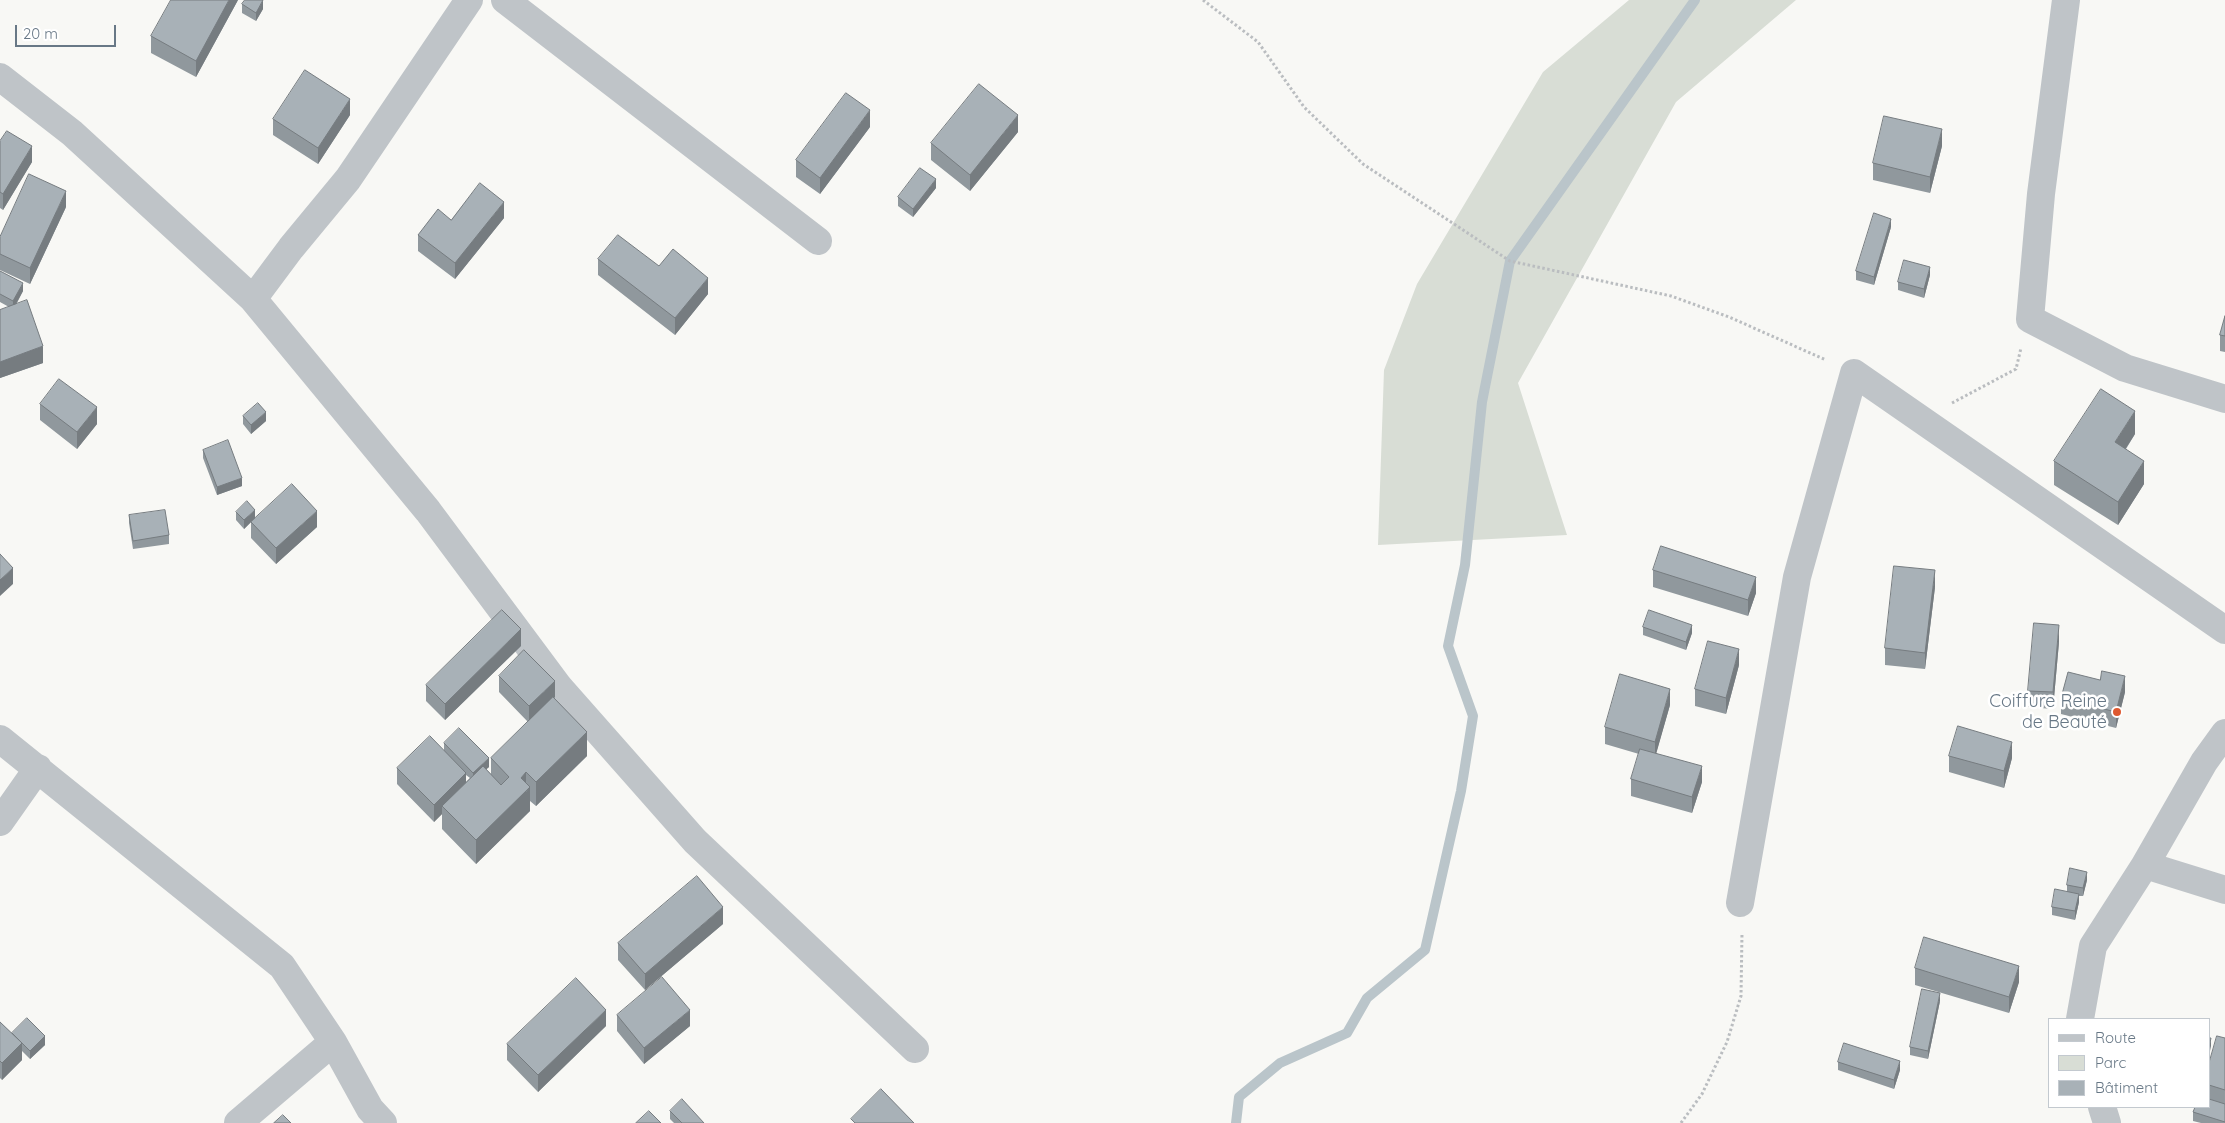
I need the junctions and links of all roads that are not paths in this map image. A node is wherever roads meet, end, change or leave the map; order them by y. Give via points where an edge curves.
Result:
1 (469, 0) edge
2 (505, 0) edge
3 (2066, 0) edge
4 (0, 77) edge
5 (818, 241) dead end
6 (253, 298) junction
7 (2225, 399) edge
8 (2225, 630) edge
9 (2225, 733) edge
10 (0, 739) edge
11 (38, 768) junction
12 (0, 822) edge
13 (2145, 865) junction
14 (2225, 890) edge
15 (1740, 903) road end
16 (2080, 1018) edge
17 (333, 1042) junction
18 (915, 1049) dead end
19 (2102, 1108) edge
20 (238, 1123) edge
21 (383, 1123) edge
22 (2107, 1123) edge

1 - 6 street via 348,179
2 - 5 street
3 - 7 street via 2041,194 2030,319 2125,368
4 - 6 street via 72,133
6 - 18 street via 428,511 559,687 695,842
8 - 15 street via 1854,373 1797,577
9 - 13 street via 2204,762
10 - 11 street
11 - 12 street
11 - 17 street via 282,966
13 - 14 street
13 - 16 street via 2094,946
17 - 20 street
17 - 21 street via 370,1109
19 - 22 street

